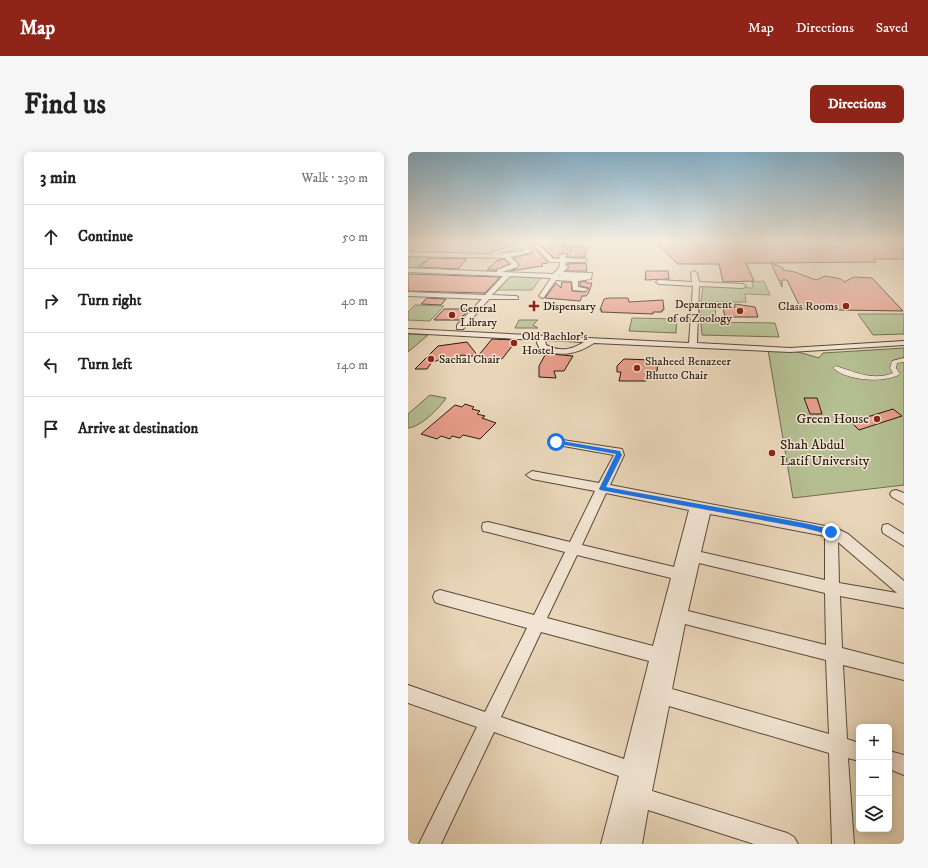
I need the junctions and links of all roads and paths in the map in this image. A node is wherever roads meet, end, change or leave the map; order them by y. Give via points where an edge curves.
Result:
1 (480, 273) edge
2 (557, 273) edge
3 (561, 273) edge
4 (694, 273) dead end
5 (492, 274) joint
6 (508, 274) junction
7 (555, 276) junction
8 (575, 279) junction
9 (659, 282) dead end
10 (696, 284) junction
11 (743, 286) dead end
12 (586, 289) dead end
13 (408, 294) edge
14 (542, 296) dead end
15 (487, 297) junction
16 (516, 298) dead end
17 (408, 324) edge
18 (443, 326) junction
19 (460, 327) junction
20 (408, 332) edge
21 (436, 333) junction
22 (904, 336) edge
23 (542, 338) junction
24 (592, 340) junction
25 (693, 341) junction
26 (870, 342) junction
27 (904, 343) edge
28 (904, 360) edge
29 (836, 368) dead end
30 (556, 442) dead end
31 (532, 475) dead end
32 (602, 489) junction
33 (700, 508) junction
34 (488, 527) dead end
35 (888, 528) dead end
36 (831, 532) junction
37 (904, 541) edge
38 (572, 548) junction
39 (689, 555) junction
40 (678, 574) junction
41 (901, 584) edge
42 (832, 588) junction
43 (440, 596) dead end
44 (904, 601) edge
45 (674, 614) junction
46 (537, 623) junction
47 (834, 655) junction
48 (664, 657) junction
49 (904, 672) edge
50 (408, 694) edge
51 (656, 694) junction
52 (489, 722) junction
53 (839, 746) junction
54 (856, 751) edge
55 (892, 761) edge
56 (904, 765) edge
57 (638, 773) junction
58 (633, 794) junction
59 (430, 844) edge
60 (612, 844) edge
61 (631, 844) edge
62 (787, 844) edge
63 (843, 844) edge

1 - 5 street
2 - 7 street
3 - 8 street via 590,274 589,278
4 - 10 street
5 - 6 street
6 - 7 street
6 - 15 street
7 - 8 street
7 - 14 street
8 - 12 street via 574,289
9 - 10 street
10 - 11 street
10 - 25 street
13 - 15 street
15 - 16 street
15 - 19 street
17 - 18 street
18 - 19 street
18 - 21 street
19 - 25 street
20 - 21 street
21 - 23 street
22 - 26 street
23 - 24 street
23 - 24 street via 543,347 560,353 580,349
24 - 25 street
25 - 26 street via 790,350
26 - 27 street
28 - 29 street via 894,362 893,368 897,374 892,377 854,376
30 - 32 street via 618,452 619,455
31 - 32 street
32 - 33 street
32 - 38 street
33 - 36 street via 804,525
33 - 39 street
34 - 38 street
35 - 37 street
36 - 41 street via 843,538
36 - 42 street
38 - 40 street
38 - 46 street
39 - 40 street
39 - 42 street
39 - 45 street
40 - 45 street
42 - 44 street
42 - 47 street
43 - 46 street
45 - 47 street
45 - 48 street
46 - 48 street
46 - 52 street
47 - 49 street
47 - 53 street
48 - 51 street
50 - 52 street
51 - 53 street
51 - 57 street
52 - 57 street
52 - 59 street
53 - 54 street
53 - 63 street
55 - 56 street
57 - 58 street
58 - 60 street
58 - 61 street
58 - 62 street

